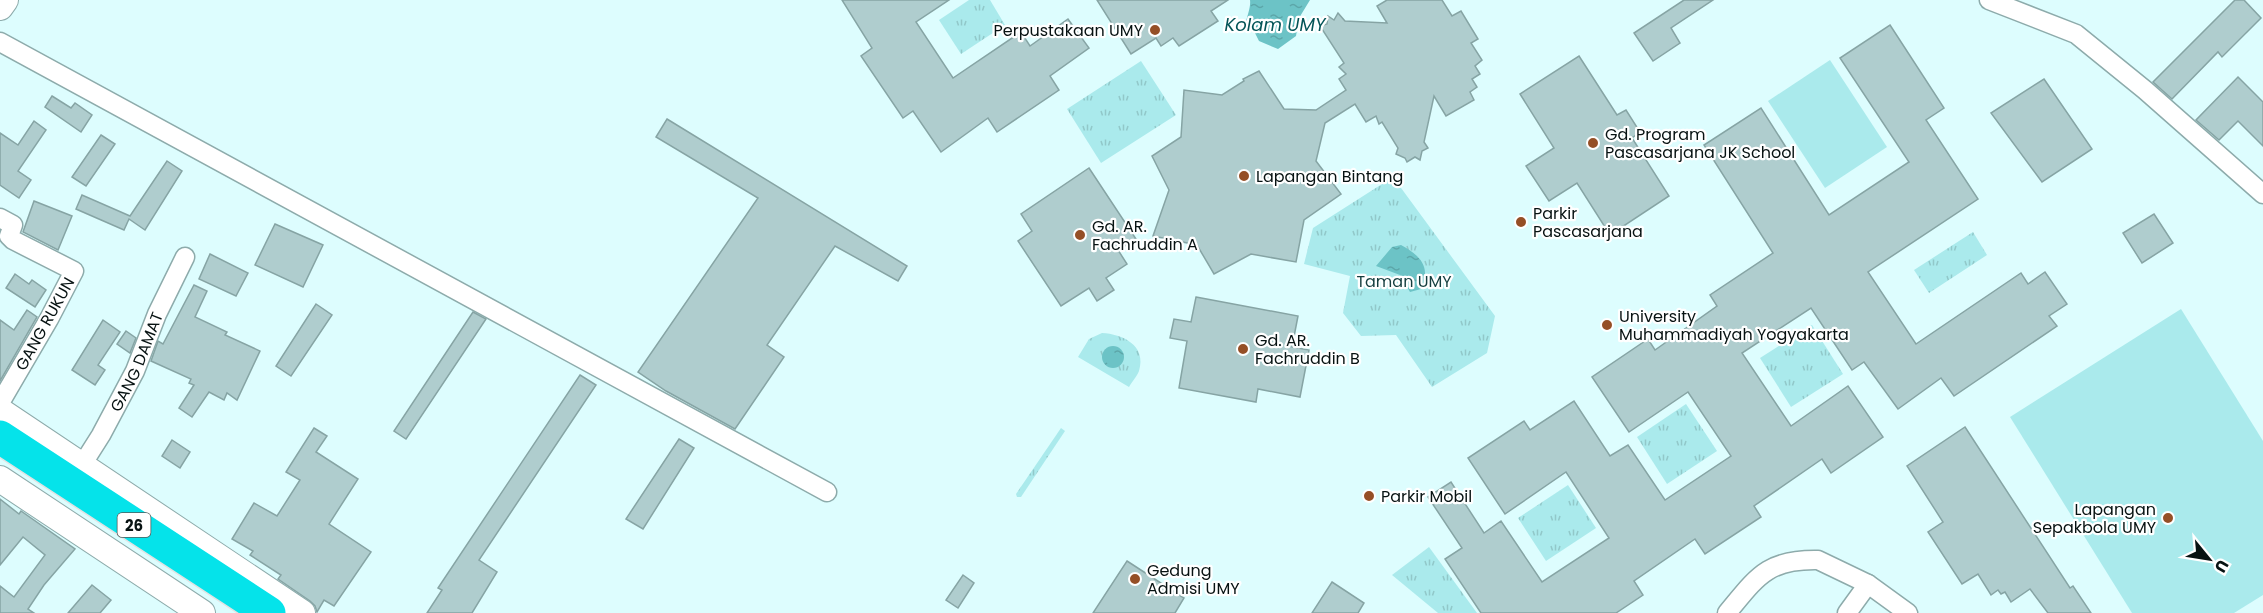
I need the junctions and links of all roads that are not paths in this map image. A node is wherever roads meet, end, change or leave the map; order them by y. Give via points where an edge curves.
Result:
1 (5, 0) edge
2 (1989, 0) edge
3 (0, 7) edge
4 (0, 42) edge
5 (2263, 194) edge
6 (0, 218) edge
7 (185, 257) dead end
8 (0, 404) edge
9 (0, 411) edge
10 (11, 443) edge
11 (82, 465) junction
12 (0, 479) edge
13 (827, 492) dead end
14 (1868, 584) junction
15 (202, 613) edge
16 (235, 613) edge
17 (269, 613) edge
18 (302, 613) edge
19 (1727, 613) edge
20 (1847, 613) edge
21 (1908, 613) edge

1 - 3 street
2 - 5 street via 2076,34
4 - 13 street
6 - 8 street, GANG RUKUN via 13,225 9,236 13,240 74,271
7 - 11 street, GANG DAMAT via 135,371
9 - 10 street
10 - 11 street
10 - 16 highway, 26
10 - 17 highway, 26
11 - 18 street
12 - 15 street
14 - 19 street via 1818,560 1792,561 1764,572
14 - 20 street
14 - 21 street

